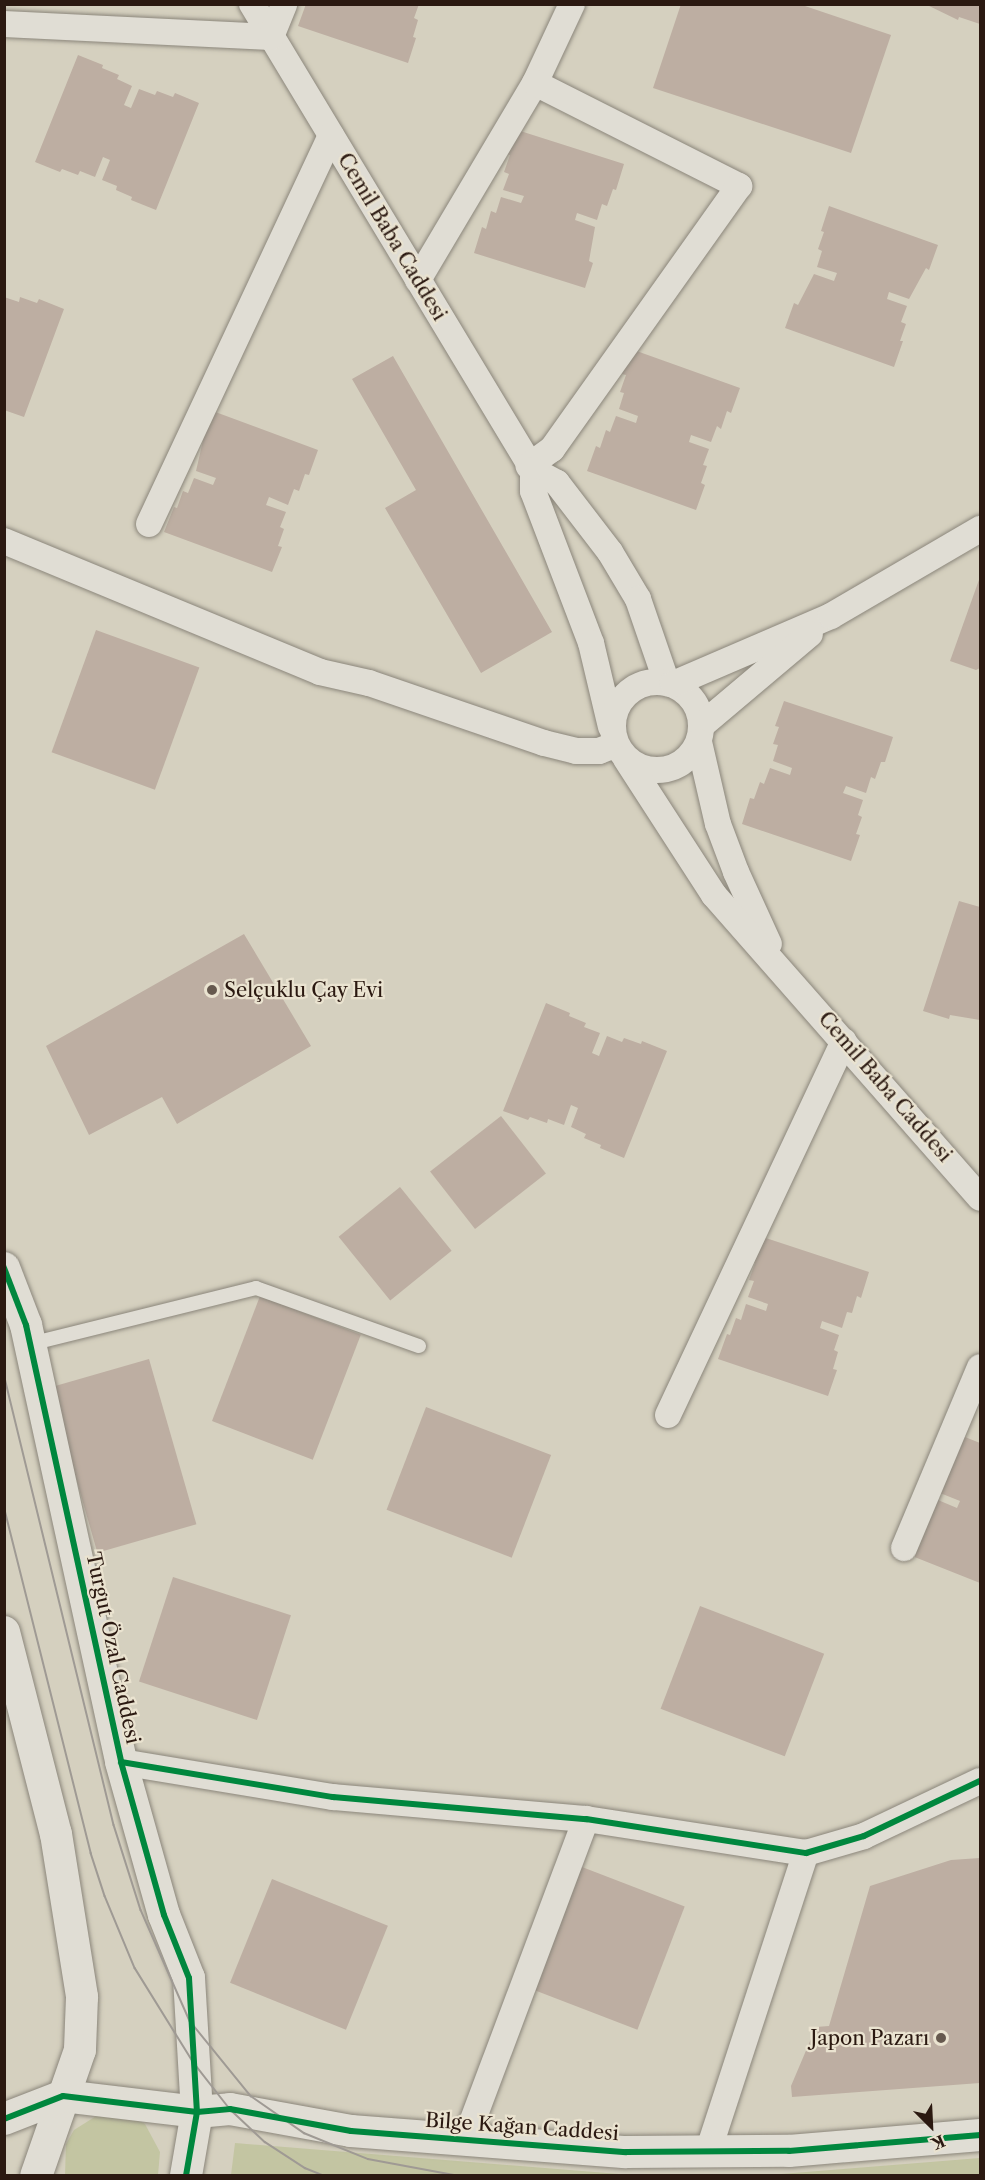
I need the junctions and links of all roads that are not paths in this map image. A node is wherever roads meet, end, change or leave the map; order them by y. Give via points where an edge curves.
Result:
1 (252, 4) edge
2 (284, 4) edge
3 (572, 4) edge
4 (4, 24) edge
5 (271, 36) junction
6 (535, 82) junction
7 (331, 135) junction
8 (418, 280) junction
9 (531, 468) junction
10 (149, 524) dead end
11 (981, 529) edge
12 (4, 541) edge
13 (831, 616) junction
14 (670, 684) junction
15 (700, 734) junction
16 (618, 744) junction
17 (788, 978) junction
18 (844, 1041) junction
19 (981, 1198) edge
20 (4, 1268) edge
21 (30, 1344) junction
22 (419, 1346) dead end
23 (981, 1366) edge
24 (668, 1415) dead end
25 (904, 1548) dead end
26 (4, 1632) edge
27 (121, 1762) junction
28 (981, 1781) edge
29 (586, 1819) junction
30 (806, 1853) junction
31 (63, 2096) junction
32 (197, 2112) junction
33 (4, 2119) edge
34 (981, 2135) edge
35 (465, 2141) junction
36 (708, 2152) junction
37 (36, 2175) edge
38 (186, 2175) edge

1 - 5 street, Cemil Baba Caddesi
2 - 5 street
3 - 6 street
4 - 5 street
5 - 7 street, Cemil Baba Caddesi
6 - 8 street
6 - 9 street via 739,186 552,449
7 - 8 street, Cemil Baba Caddesi
7 - 10 street
8 - 9 street, Cemil Baba Caddesi
9 - 14 street, Cemil Baba Caddesi via 557,483 610,552 638,599
9 - 16 street, Cemil Baba Caddesi via 533,491 591,643
11 - 13 street
12 - 16 street via 320,672 369,683 576,751 599,751
13 - 14 street
13 - 15 street
14 - 15 street via 688,693 698,708
14 - 16 street via 638,685 624,696 614,710
15 - 16 street via 689,757 675,767 658,771 641,769
15 - 17 street, Cemil Baba Caddesi via 718,824 736,872
16 - 17 street, Cemil Baba Caddesi via 714,895
17 - 18 street, Cemil Baba Caddesi
18 - 19 street, Cemil Baba Caddesi
18 - 24 street
20 - 21 street, Turgut Özal Caddesi
21 - 22 lane via 256,1288
21 - 27 street, Turgut Özal Caddesi
23 - 25 street
26 - 31 street via 56,1834 82,1997 80,2050
27 - 29 street via 333,1797
27 - 32 street, Turgut Özal Caddesi via 164,1915 189,1978
28 - 30 street via 864,1836
29 - 30 street
29 - 35 street
30 - 36 street
31 - 32 street, Bilge Kağan Caddesi
31 - 33 street
31 - 37 street
32 - 35 street, Bilge Kağan Caddesi via 230,2109 351,2131
32 - 38 street, Turgut Özal Caddesi
34 - 36 street, Bilge Kağan Caddesi via 789,2151
35 - 36 street, Bilge Kağan Caddesi via 626,2152

